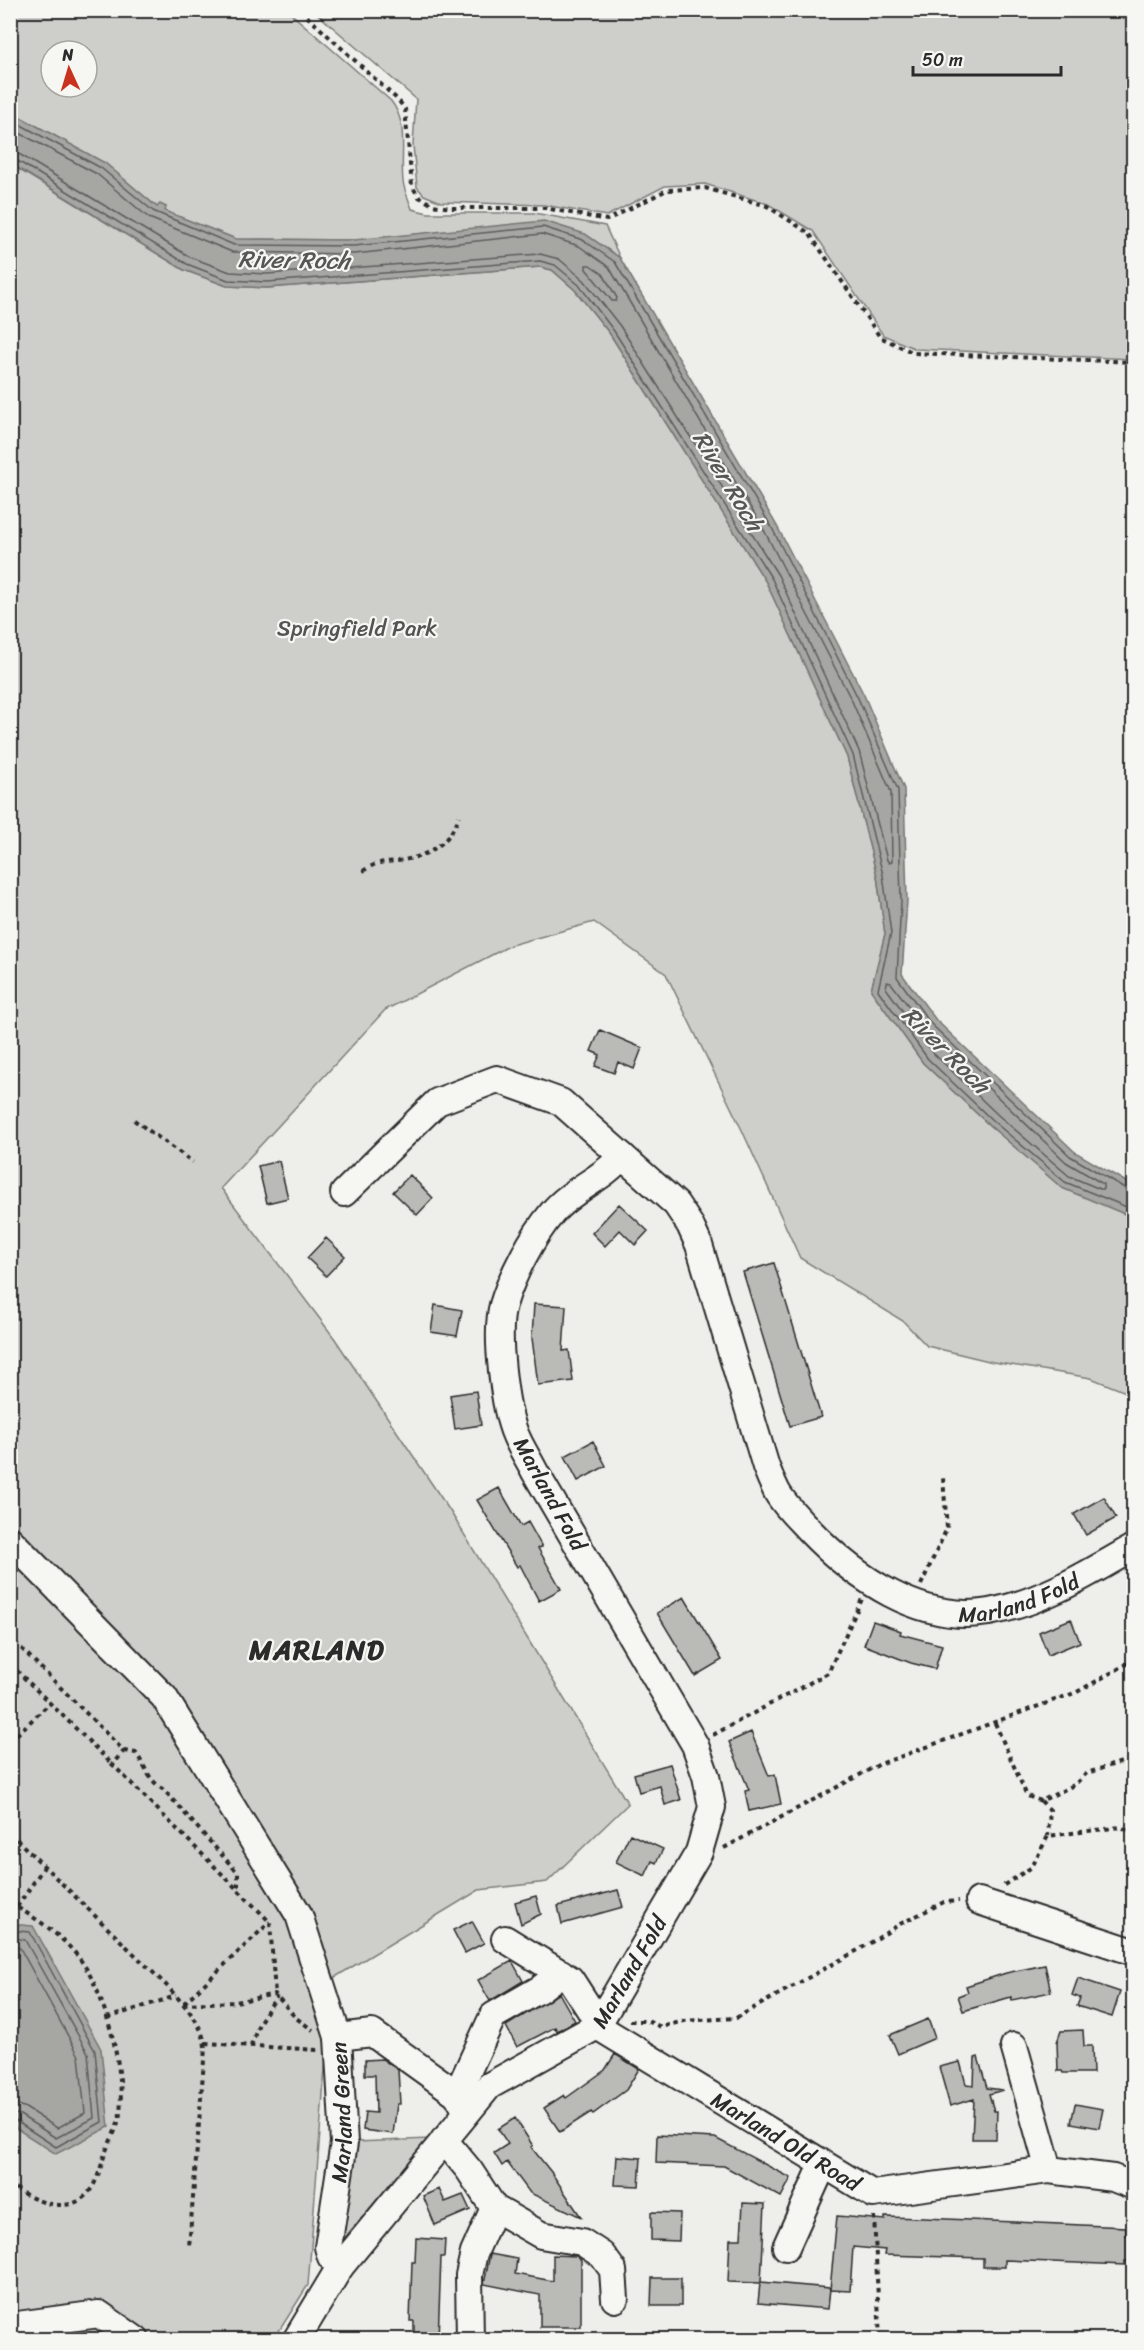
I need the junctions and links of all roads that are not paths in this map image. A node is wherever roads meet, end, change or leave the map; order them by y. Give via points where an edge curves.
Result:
1 (622, 1156) junction
2 (344, 1193) dead end
3 (10, 1540) edge
4 (1134, 1547) edge
5 (979, 1901) road end
6 (505, 1939) dead end
7 (1134, 1952) edge
8 (561, 1972) junction
9 (597, 2026) junction
10 (332, 2034) junction
11 (1014, 2046) dead end
12 (462, 2103) junction
13 (444, 2140) junction
14 (823, 2165) junction
15 (1049, 2170) junction
16 (1134, 2186) edge
17 (494, 2208) junction
18 (786, 2247) dead end
19 (340, 2267) junction
20 (618, 2285) dead end
21 (10, 2326) edge
22 (136, 2340) edge
23 (296, 2340) edge
24 (470, 2340) edge

1 - 2 street via 561,1102 496,1079 437,1102
1 - 4 street, Marland Fold via 676,1204 690,1226 717,1299 777,1493 818,1539 870,1582 933,1610 987,1613 1013,1607 1068,1584
1 - 9 street, Marland Fold via 608,1171 559,1206 532,1242 503,1306 500,1335 515,1434 694,1745 706,1776 712,1808 699,1852
3 - 10 street via 164,1697 300,1915
5 - 7 street
6 - 8 street
8 - 9 street via 577,1989
8 - 12 street via 493,2016
9 - 12 street, Marland Fold
9 - 14 street, Marland Old Road
10 - 12 street, Marland Green via 372,2033
10 - 19 street, Marland Green via 344,2143 328,2247
11 - 15 street
12 - 13 street, Marland Fold
13 - 17 street
13 - 19 street, Marland Fold
14 - 15 street, Marland Old Road via 873,2194
14 - 18 street
15 - 16 street, Marland Old Road via 1113,2178
17 - 20 street via 541,2235 582,2242 602,2255
17 - 24 street via 474,2253 469,2275
19 - 23 street, Marland Fold
21 - 22 street via 99,2314

